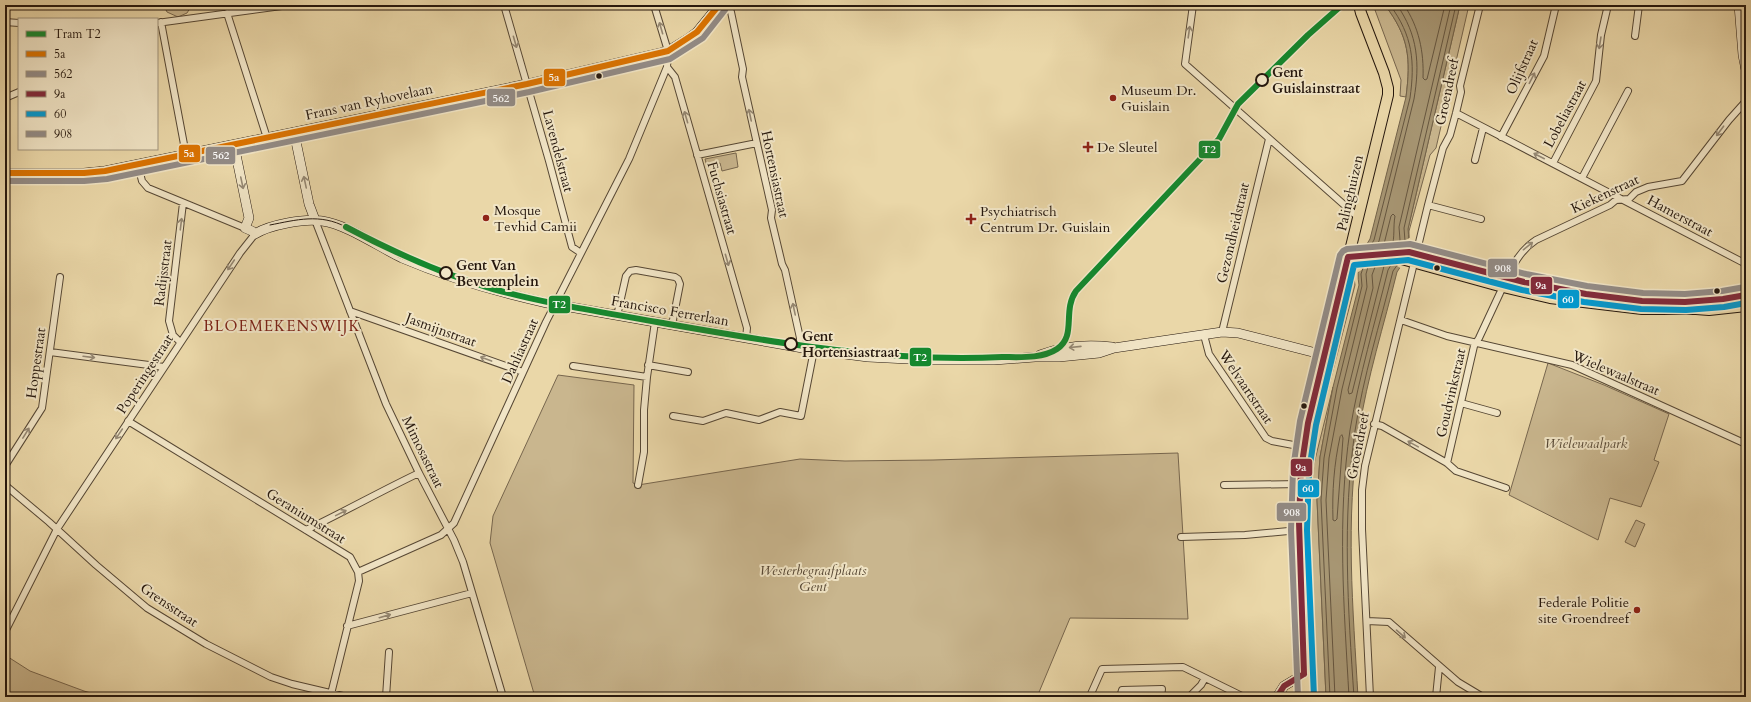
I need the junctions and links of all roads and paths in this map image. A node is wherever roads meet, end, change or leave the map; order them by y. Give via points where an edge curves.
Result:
1 (289, 5) edge
2 (504, 5) edge
3 (654, 5) edge
4 (718, 5) edge
5 (727, 5) edge
6 (1193, 5) edge
7 (1359, 5) edge
8 (1480, 5) edge
9 (1556, 5) edge
10 (1608, 5) edge
11 (1639, 5) edge
12 (1742, 10) edge
13 (227, 13) junction
14 (5, 22) edge
15 (159, 22) edge
16 (18, 23) edge
17 (1635, 36) dead end
18 (668, 51) junction
19 (667, 67) junction
20 (1746, 70) edge
21 (527, 84) junction
22 (1628, 91) dead end
23 (18, 92) edge
24 (5, 98) edge
25 (1746, 101) edge
26 (1456, 113) junction
27 (1483, 128) junction
28 (294, 132) junction
29 (1501, 137) junction
30 (267, 138) junction
31 (1269, 139) junction
32 (757, 143) junction
33 (234, 145) junction
34 (186, 155) junction
35 (697, 155) junction
36 (1475, 160) dead end
37 (1553, 163) junction
38 (138, 165) junction
39 (5, 173) edge
40 (1582, 178) junction
41 (1623, 200) junction
42 (184, 203) junction
43 (1428, 205) junction
44 (1359, 218) junction
45 (1481, 219) dead end
46 (315, 220) junction
47 (244, 228) junction
48 (255, 234) junction
49 (581, 253) junction
50 (1412, 257) junction
51 (1352, 260) junction
52 (1746, 264) edge
53 (60, 278) dead end
54 (1505, 282) junction
55 (1746, 295) edge
56 (554, 305) junction
57 (1746, 306) edge
58 (350, 311) junction
59 (617, 316) junction
60 (1401, 320) junction
61 (655, 322) junction
62 (672, 326) junction
63 (1222, 332) junction
64 (1204, 335) junction
65 (746, 339) junction
66 (180, 342) junction
67 (1477, 342) junction
68 (799, 348) junction
69 (814, 350) junction
70 (50, 352) junction
71 (1324, 354) junction
72 (648, 365) junction
73 (573, 366) dead end
74 (164, 367) junction
75 (523, 372) junction
76 (688, 372) dead end
77 (647, 377) junction
78 (1461, 403) junction
79 (1497, 413) dead end
80 (673, 416) dead end
81 (128, 421) junction
82 (1374, 424) junction
83 (1746, 444) edge
84 (1304, 447) junction
85 (1447, 463) junction
86 (5, 466) edge
87 (419, 473) junction
88 (1224, 484) dead end
89 (1300, 484) junction
90 (5, 485) edge
91 (638, 485) dead end
92 (1506, 488) dead end
93 (57, 529) junction
94 (448, 529) junction
95 (306, 530) junction
96 (1299, 530) junction
97 (1181, 537) dead end
98 (358, 572) junction
99 (472, 593) junction
100 (1366, 621) junction
101 (347, 626) junction
102 (5, 632) edge
103 (389, 652) dead end
104 (1439, 667) junction
105 (1304, 674) junction
106 (1205, 678) junction
107 (331, 694) junction
108 (347, 697) edge
109 (386, 697) edge
110 (503, 697) edge
111 (1092, 697) edge
112 (1120, 697) edge
113 (1161, 697) edge
114 (1189, 697) edge
115 (1244, 697) edge
116 (1277, 697) edge
117 (1306, 697) edge
118 (1370, 697) edge
119 (1436, 697) edge
120 (1483, 697) edge

1 - 13 street
2 -> 21 street, Lavendelstraat
18 -> 3 street
4 - 18 street, Frans van Ryhovelaan via 697,32
32 -> 5 street, Hortensiastraat via 742,77 743,69
31 -> 6 street via 1185,64
7 - 44 main road, Palinghuizen via 1388,88
8 - 26 street, Groendreef
29 -> 9 street, Olijfstraat via 1544,56
10 -> 37 street, Lobeliastraat via 1596,81
11 - 17 street
12 - 20 street
13 - 15 street
13 - 30 street
14 - 16 street
15 - 34 street
18 - 19 street, Dahliastraat
18 - 21 street, Frans van Ryhovelaan
35 -> 19 street, Fuchsiastraat via 675,77
19 - 49 street, Dahliastraat via 629,159
21 - 28 street, Frans van Ryhovelaan
21 - 49 street, Lavendelstraat via 572,247
22 - 40 street
23 - 24 street
25 -> 41 street, Kiekenstraat via 1682,181 1648,187
26 - 27 street, Hamerstraat
26 - 43 street, Groendreef via 1450,135 1443,148
27 - 29 street, Hamerstraat
27 - 36 street
28 - 30 street, Frans van Ryhovelaan
46 -> 28 street via 309,204
37 -> 29 street, Hamerstraat
30 - 33 street, Frans van Ryhovelaan
31 - 44 street
31 - 63 street, Gezondheidstraat
32 - 35 street
68 -> 32 street, Hortensiastraat via 800,338 771,218 772,210
33 - 34 street, Frans van Ryhovelaan
33 -> 47 street via 249,218
34 - 38 street, Frans van Ryhovelaan
35 -> 65 street, Fuchsiastraat via 747,328
37 - 40 street, Hamerstraat
38 - 39 street, Frans van Ryhovelaan via 84,173
38 - 42 street via 145,185
40 - 41 street, Hamerstraat
41 - 52 street, Hamerstraat
54 -> 41 street, Kiekenstraat via 1520,255 1531,243 1616,200
42 - 47 street
66 -> 42 street, Radijsstraat via 173,335 169,322
43 - 45 street
43 - 50 street, Groendreef
44 - 51 main road, Palinghuizen
46 - 48 street via 263,229
46 - 56 street, Francisco Ferrerlaan via 340,226 401,257 460,280
46 - 58 street, Mimosastraat
47 - 48 street
48 -> 66 street, Poperingestraat via 246,242
49 - 56 street, Dahliastraat
50 - 51 main road
50 - 54 main road
50 - 60 street, Groendreef
51 - 71 main road, Palinghuizen
53 - 70 street, Hoppestraat
54 - 55 main road via 1642,301 1685,302
54 - 57 main road via 1550,298 1642,309 1709,310
54 - 67 street, Goudvinkstraat
56 - 59 street, Francisco Ferrerlaan
56 - 75 street, Dahliastraat
75 -> 58 street, Jasmijnstraat
58 - 87 street, Mimosastraat via 386,404
59 - 61 street, Francisco Ferrerlaan
59 - 62 street via 626,276 630,271 675,277 680,284
60 - 67 street, Wielewaalstraat via 1447,336
60 - 82 street, Groendreef
61 - 62 street, Francisco Ferrerlaan
61 - 72 street
62 - 65 street, Francisco Ferrerlaan
63 - 64 street, Francisco Ferrerlaan
63 - 71 street, Francisco Ferrerlaan via 1238,333
64 - 69 street, Francisco Ferrerlaan via 1076,355 994,360 868,357
64 - 84 street, Welvaartstraat via 1209,354 1266,438
65 - 68 street, Francisco Ferrerlaan
66 - 74 street, Poperingestraat
67 - 78 street, Goudvinkstraat
67 - 83 street, Wielewaalstraat via 1572,365
68 - 69 street, Francisco Ferrerlaan
69 - 80 street via 801,416 780,412 759,420 726,413 703,421
70 -> 74 street
86 -> 70 street, Hoppestraat via 42,408
71 - 84 main road, Palinghuizen
72 - 76 street
72 - 77 street
73 - 77 street
74 - 81 street, Poperingestraat
75 - 94 street, Dahliastraat via 454,523
77 - 91 street via 644,452
78 - 79 street
78 - 85 street, Goudvinkstraat
81 -> 93 street, Poperingestraat
81 - 95 street, Geraniumstraat
85 -> 82 street via 1382,426
82 - 100 street, Groendreef via 1362,490
84 - 89 main road, Palinghuizen
85 - 92 street via 1456,471
87 - 94 street, Mimosastraat
95 -> 87 street
88 - 89 street
89 - 96 main road, Palinghuizen
90 - 93 street, Grensstraat
93 - 102 street, Poperingestraat
93 - 107 street, Grensstraat via 146,608 206,644 271,677
94 - 98 street via 435,538
94 - 99 street, Mimosastraat via 463,562
95 - 98 street, Geraniumstraat via 350,557
96 - 97 street
96 - 105 main road, Palinghuizen
98 - 101 street via 360,581
101 -> 99 street
99 - 110 street, Mimosastraat
100 -> 104 street via 1389,622
100 - 118 street, Groendreef
101 - 107 street
103 - 109 street
104 - 119 street
104 - 120 street
105 - 116 street via 1284,686
105 - 117 main road, Palinghuizen
106 - 111 street via 1183,667 1102,669 1090,696
106 - 114 street
106 - 115 street
107 - 108 street, Grensstraat
112 - 113 street via 1122,690 1162,689

